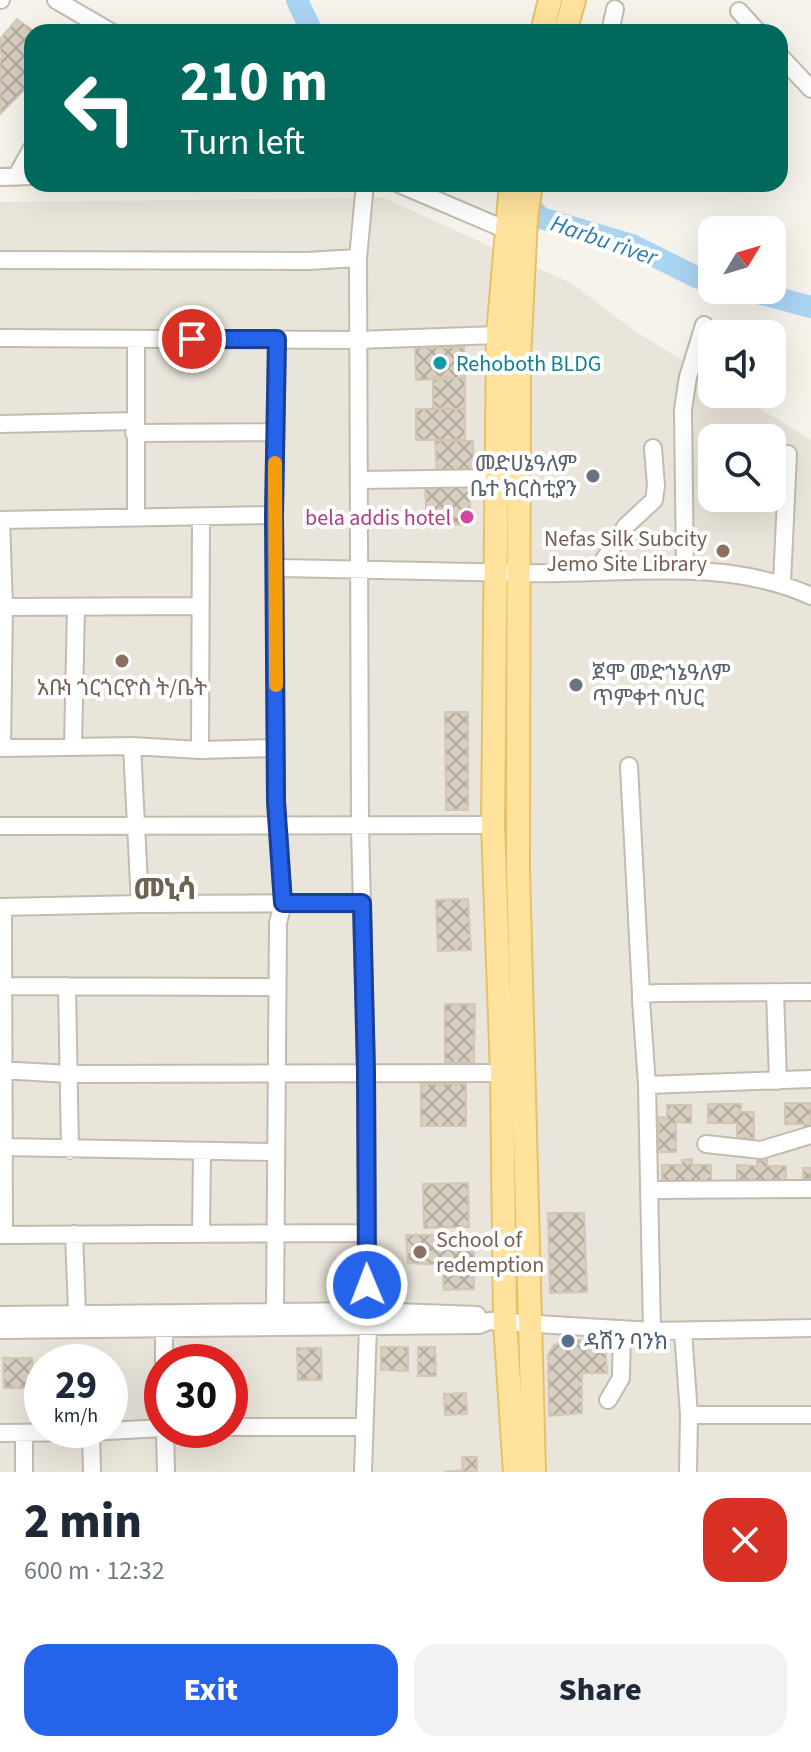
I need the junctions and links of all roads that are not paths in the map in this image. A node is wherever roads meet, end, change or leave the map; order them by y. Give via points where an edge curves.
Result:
1 (56, 0) edge
2 (550, 0) edge
3 (574, 0) edge
4 (615, 9) dead end
5 (739, 11) dead end
6 (97, 24) edge
7 (544, 24) edge
8 (567, 24) edge
9 (612, 24) edge
10 (751, 24) edge
11 (788, 64) edge
12 (810, 85) edge
13 (364, 192) edge
14 (421, 192) edge
15 (521, 192) edge
16 (520, 229) junction
17 (358, 258) junction
18 (0, 260) edge
19 (498, 335) junction
20 (0, 338) edge
21 (277, 339) junction
22 (136, 340) junction
23 (358, 340) junction
24 (698, 344) edge
25 (0, 424) edge
26 (135, 427) junction
27 (275, 432) junction
28 (653, 448) dead end
29 (788, 454) dead end
30 (495, 478) junction
31 (360, 480) junction
32 (274, 515) junction
33 (136, 516) junction
34 (201, 517) junction
35 (0, 520) edge
36 (275, 568) junction
37 (361, 569) junction
38 (685, 571) junction
39 (494, 572) junction
40 (596, 572) junction
41 (520, 573) junction
42 (782, 583) junction
43 (811, 596) edge
44 (200, 606) junction
45 (4, 607) junction
46 (76, 607) junction
47 (73, 746) junction
48 (132, 746) junction
49 (1, 748) edge
50 (276, 748) junction
51 (200, 750) junction
52 (629, 766) dead end
53 (493, 825) junction
54 (0, 826) edge
55 (135, 826) junction
56 (280, 826) junction
57 (360, 826) junction
58 (283, 903) junction
59 (362, 903) junction
60 (140, 904) junction
61 (2, 907) edge
62 (3, 986) junction
63 (67, 986) junction
64 (277, 987) junction
65 (775, 992) junction
66 (811, 992) edge
67 (641, 994) junction
68 (2, 1070) edge
69 (276, 1072) junction
70 (366, 1072) junction
71 (502, 1073) junction
72 (69, 1074) junction
73 (811, 1079) edge
74 (778, 1081) junction
75 (647, 1085) junction
76 (811, 1135) edge
77 (706, 1144) dead end
78 (4, 1147) junction
79 (70, 1150) junction
80 (202, 1151) junction
81 (274, 1152) junction
82 (811, 1189) edge
83 (649, 1190) junction
84 (276, 1233) junction
85 (366, 1233) junction
86 (74, 1234) junction
87 (201, 1234) junction
88 (2, 1235) edge
89 (77, 1312) junction
90 (275, 1312) junction
91 (0, 1315) edge
92 (368, 1319) junction
93 (164, 1322) junction
94 (497, 1322) junction
95 (529, 1323) junction
96 (811, 1328) edge
97 (622, 1329) junction
98 (0, 1330) edge
99 (652, 1331) junction
100 (683, 1331) junction
101 (164, 1344) edge
102 (608, 1400) dead end
103 (689, 1415) junction
104 (811, 1415) edge
105 (248, 1427) edge
106 (363, 1427) junction
107 (0, 1433) edge
108 (24, 1433) edge
109 (24, 1448) edge
110 (91, 1448) edge
111 (165, 1448) edge
112 (24, 1472) edge
113 (92, 1472) edge
114 (166, 1472) edge
115 (363, 1472) edge
116 (515, 1472) edge
117 (534, 1472) edge
118 (688, 1472) edge

1 - 6 street
2 - 7 main road
3 - 8 main road
4 - 9 street
5 - 10 street
11 - 12 street
13 - 17 street
14 - 16 street
15 - 16 main road
16 - 19 main road
16 - 41 main road
17 - 18 street
17 - 23 street
19 - 23 street
19 - 30 main road
20 - 22 street
21 - 22 street
21 - 23 street
21 - 27 street
22 - 26 street
23 - 31 street
24 - 38 street via 683,409
25 - 26 street
26 - 27 street
26 - 33 street
27 - 32 street
28 - 40 street via 654,500 626,526
29 - 42 street
30 - 31 street
30 - 39 main road
31 - 37 street
32 - 34 street
32 - 36 street
33 - 34 street
33 - 35 street
34 - 44 street
35 - 45 street
36 - 37 street
36 - 50 street
37 - 39 street
37 - 57 street
38 - 40 street
38 - 42 street
39 - 41 street
39 - 53 main road
40 - 41 street
41 - 95 main road via 518,869
42 - 43 street
44 - 46 street
44 - 51 street
45 - 46 street
45 - 49 street
46 - 47 street
47 - 48 street
47 - 49 street
48 - 51 street
48 - 55 street
50 - 51 street
50 - 56 street
52 - 67 street
53 - 57 street
53 - 71 main road
54 - 55 street
55 - 56 street
55 - 60 street
56 - 57 street
56 - 58 street
57 - 59 street
58 - 59 street
58 - 60 street
58 - 64 street
59 - 70 street
60 - 61 street
61 - 62 street
62 - 63 street
62 - 68 street
63 - 64 street
63 - 72 street
64 - 69 street
65 - 66 street
65 - 67 street
65 - 74 street
67 - 75 street
68 - 72 street
68 - 78 street
69 - 70 street
69 - 72 street
69 - 81 street
70 - 71 street
70 - 85 street
71 - 94 main road
72 - 79 street
73 - 74 street
74 - 75 street
75 - 83 street
76 - 77 street via 761,1150
78 - 79 street
78 - 88 street
79 - 80 street
80 - 81 street
80 - 87 street
81 - 84 street
82 - 83 street
83 - 99 street
84 - 85 street
84 - 87 street
84 - 90 street
85 - 92 street
86 - 87 street
86 - 88 street
86 - 89 street
89 - 91 street
89 - 93 street
90 - 92 street
90 - 93 street
92 - 93 street
92 - 94 street
92 - 106 street
93 - 98 street
93 - 101 street
94 - 95 street
94 - 116 main road
95 - 97 street
95 - 117 main road
96 - 100 street
97 - 99 street
97 - 102 street via 621,1378
99 - 100 street
100 - 103 street
103 - 104 street
103 - 118 street
105 - 106 street
106 - 115 street
107 - 108 street
109 - 112 street
110 - 113 street
111 - 114 street

